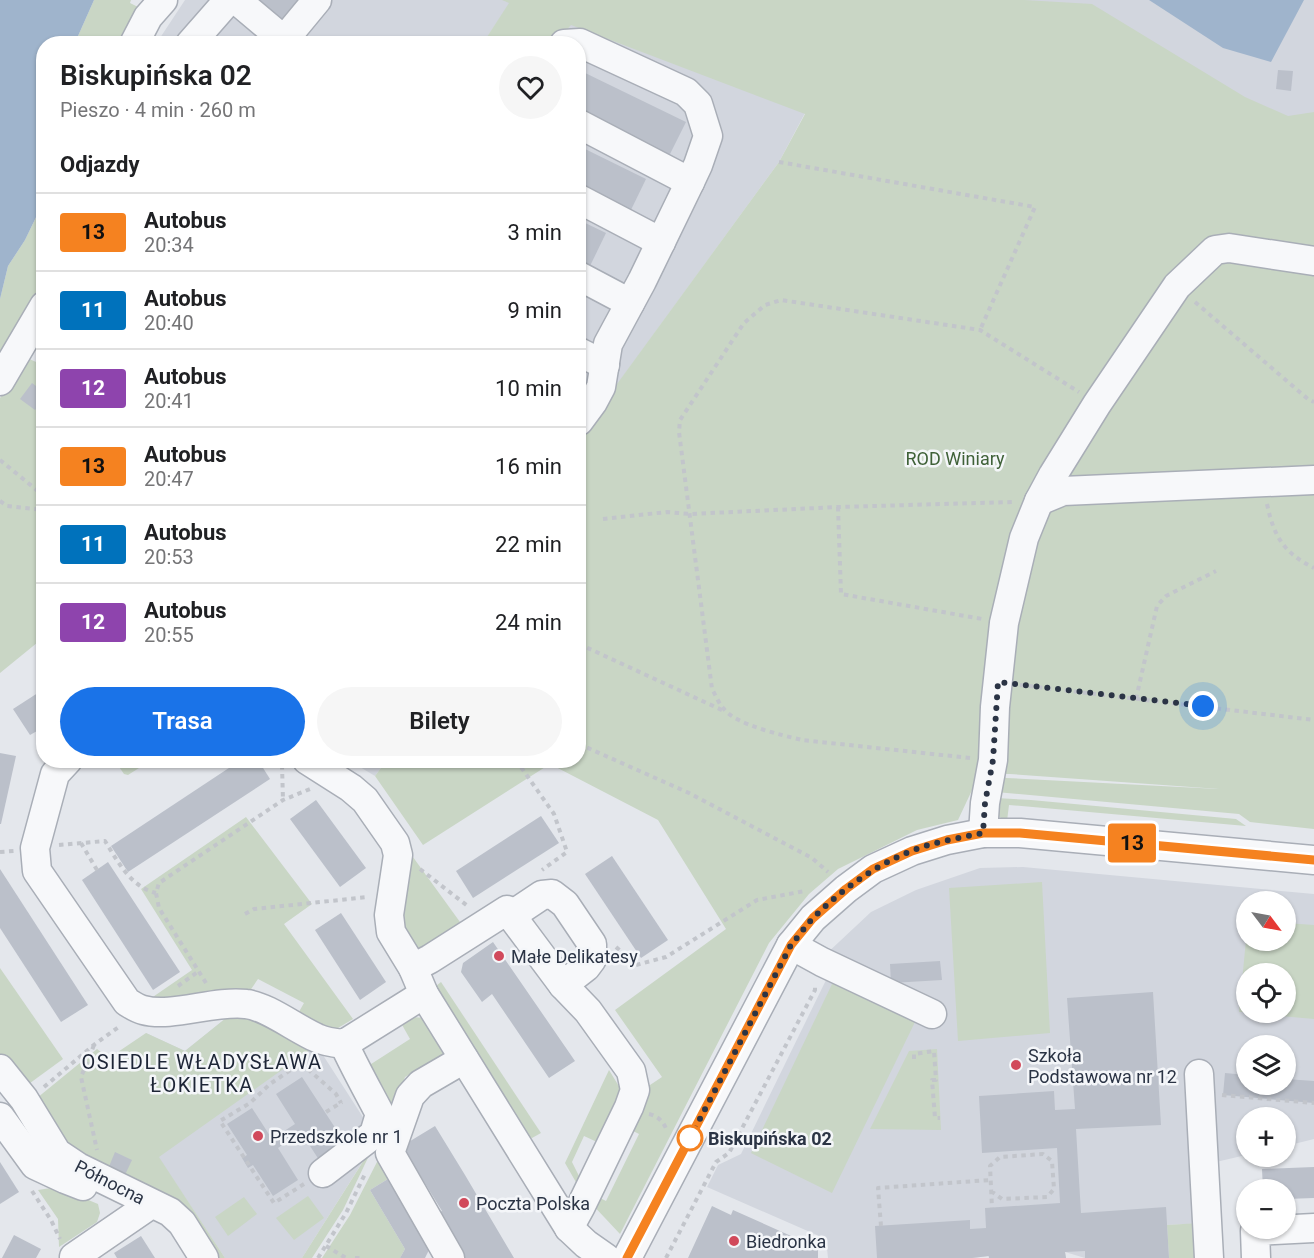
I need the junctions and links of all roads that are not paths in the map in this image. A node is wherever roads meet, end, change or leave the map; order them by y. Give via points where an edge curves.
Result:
1 (163, 0) edge
2 (317, 0) edge
3 (140, 36) edge
4 (197, 36) edge
5 (279, 36) edge
6 (287, 36) edge
7 (586, 46) edge
8 (586, 128) edge
9 (690, 182) junction
10 (586, 204) edge
11 (661, 242) junction
12 (1314, 261) edge
13 (586, 280) edge
14 (630, 303) junction
15 (36, 320) edge
16 (586, 356) edge
17 (604, 365) junction
18 (0, 381) edge
19 (586, 412) edge
20 (1314, 480) edge
21 (1039, 501) junction
22 (60, 768) edge
23 (310, 768) edge
24 (983, 833) junction
25 (1314, 860) edge
26 (501, 918) junction
27 (803, 952) junction
28 (413, 968) junction
29 (562, 985) junction
30 (424, 994) junction
31 (932, 1014) dead end
32 (344, 1044) junction
33 (464, 1059) junction
34 (0, 1069) edge
35 (1199, 1074) dead end
36 (0, 1117) edge
37 (322, 1173) road end
38 (144, 1209) junction
39 (569, 1228) junction
40 (1314, 1228) edge
41 (74, 1257) edge
42 (194, 1258) edge
43 (204, 1258) edge
44 (450, 1258) edge
45 (606, 1258) edge
46 (627, 1258) edge
47 (1209, 1258) edge
48 (1256, 1258) edge

1 - 3 street via 148,17
2 - 6 street
4 - 5 street via 232,0
7 - 9 street via 687,92 698,104 708,136
8 - 9 street
9 - 11 street
10 - 11 street
11 - 14 street
12 - 21 street via 1229,248 1215,250 1177,286 1097,404
13 - 14 street
14 - 17 street via 608,344
15 - 18 street
16 - 17 street
17 - 19 street via 601,387
20 - 21 street via 1063,491
21 - 24 street via 1024,538 1004,623
22 - 32 street via 54,774 35,848 37,871 127,1002 150,1011 237,1003 256,1005 318,1039
23 - 28 street via 351,788 365,800 395,843 398,855 388,915 391,932
24 - 25 street via 1020,833
24 - 27 street via 912,851 873,869 813,918
26 - 28 street
26 - 29 street
26 - 29 street via 542,895 552,894 566,904 592,944 592,959
27 - 31 street
27 - 46 street
28 - 30 street
29 - 39 street via 588,1011 632,1071 635,1090
30 - 32 street
30 - 33 street
32 - 37 street via 380,1114 374,1134
33 - 39 street
33 - 44 street via 421,1084 410,1096 390,1154
34 - 43 street, Północna via 24,1099 57,1153 170,1212 182,1223
35 - 47 street
36 - 38 street via 35,1165
38 - 41 street
38 - 42 street via 164,1218
39 - 45 street
40 - 48 street via 1255,1231

